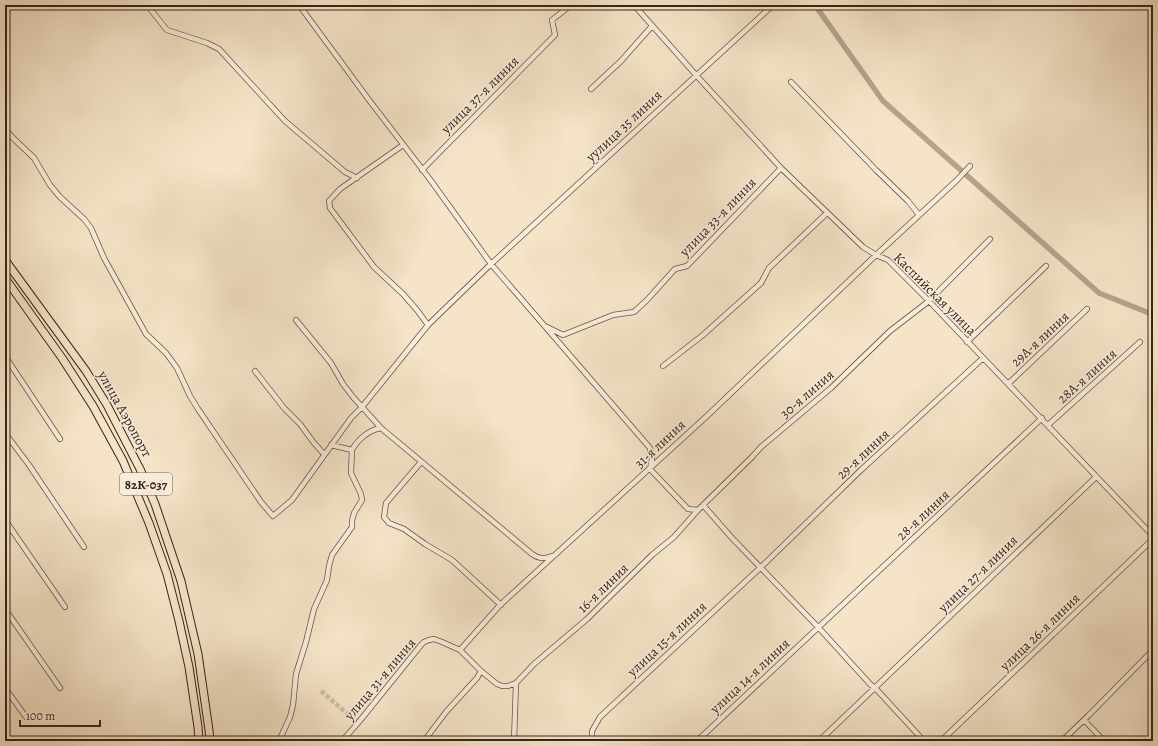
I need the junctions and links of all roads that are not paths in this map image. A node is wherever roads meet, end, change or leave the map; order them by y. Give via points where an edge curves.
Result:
1 (147, 5) edge
2 (299, 5) edge
3 (572, 5) edge
4 (634, 5) edge
5 (772, 5) edge
6 (652, 26) junction
7 (696, 75) junction
8 (791, 82) dead end
9 (591, 89) dead end
10 (5, 129) edge
11 (403, 145) junction
12 (970, 166) dead end
13 (781, 168) junction
14 (422, 170) junction
15 (357, 178) junction
16 (827, 213) junction
17 (920, 215) junction
18 (990, 239) dead end
19 (876, 255) junction
20 (5, 260) edge
21 (491, 264) junction
22 (1046, 266) dead end
23 (5, 278) edge
24 (929, 301) junction
25 (1087, 309) dead end
26 (296, 320) dead end
27 (428, 325) junction
28 (543, 325) junction
29 (967, 342) junction
30 (1140, 342) dead end
31 (5, 356) edge
32 (982, 358) junction
33 (663, 366) dead end
34 (255, 371) dead end
35 (1008, 384) junction
36 (362, 407) junction
37 (1042, 418) junction
38 (1048, 425) junction
39 (381, 428) junction
40 (5, 433) edge
41 (60, 439) dead end
42 (331, 445) junction
43 (352, 450) junction
44 (324, 454) junction
45 (421, 462) junction
46 (650, 469) junction
47 (1096, 477) junction
48 (701, 507) junction
49 (5, 520) edge
50 (1153, 538) edge
51 (84, 547) dead end
52 (558, 553) junction
53 (760, 568) junction
54 (501, 604) junction
55 (65, 607) dead end
56 (5, 609) edge
57 (818, 627) junction
58 (460, 650) junction
59 (1153, 650) edge
60 (481, 671) junction
61 (516, 683) junction
62 (5, 688) edge
63 (60, 688) dead end
64 (874, 688) junction
65 (26, 717) dead end
66 (1084, 720) junction
67 (199, 741) edge
68 (210, 741) edge
69 (280, 741) edge
70 (342, 741) edge
71 (424, 741) edge
72 (514, 741) edge
73 (592, 741) edge
74 (697, 741) edge
75 (819, 741) edge
76 (924, 741) edge
77 (941, 741) edge
78 (1062, 741) edge
79 (1104, 741) edge

1 - 15 street via 167,30 219,49 285,121 344,172
2 - 11 street
3 - 14 street, улица 37-я линия via 552,20 555,35
4 - 6 street, Каспийская улица
5 - 7 street, уулица 35 линия
6 - 7 street, Каспийская улица
6 - 9 street via 621,61
7 - 13 street, Каспийская улица
7 - 21 street, уулица 35 линия
8 - 17 street
10 - 44 street, уулица 35 линия via 34,158 60,198 91,228 104,258 146,334 177,368 198,409 273,516 292,500
11 - 14 street
11 - 15 street
12 - 17 street, 31-я линия
13 - 16 street, Каспийская улица
13 - 28 street, улица 33-я линия via 687,266 675,269 634,312 613,315 563,335
14 - 21 street
15 - 27 street via 334,195 329,201 330,208 374,267 403,294
16 - 19 street, Каспийская улица
16 - 33 street via 769,268 761,283 703,335
17 - 19 street, 31-я линия
18 - 24 street, 30-я линия
19 - 24 street, Каспийская улица via 888,260
19 - 46 street, 31-я линия
20 - 68 main road, улица Аэропорт / 82К-037 via 86,371 140,469 181,581 198,654
21 - 27 street, уулица 35 линия
21 - 28 street
22 - 29 street
23 - 67 main road, улица Аэропорт via 93,406 126,468 167,574 189,667
24 - 29 street, Каспийская улица
24 - 48 street, 30-я линия via 890,331 831,388 761,447
25 - 35 street, 29А-я линия
26 - 36 street
27 - 36 street, уулица 35 линия
28 - 46 street via 650,448
29 - 32 street, Каспийская улица
30 - 38 street, 28А-я линия
31 - 41 street
32 - 35 street, Каспийская улица
32 - 53 street, 29-я линия
34 - 44 street
35 - 37 street, Каспийская улица
36 - 39 street
36 - 42 street, уулица 35 линия
37 - 38 street, Каспийская улица
37 - 57 street, 28-я линия
38 - 47 street, Каспийская улица
39 - 43 street via 359,440
39 - 45 street
40 - 51 street
42 - 43 street
42 - 44 street, уулица 35 линия
43 - 69 street via 351,473 362,500 354,513 352,527 332,555 327,580 314,609 296,674 290,716
45 - 52 street via 536,557 546,558
45 - 54 street via 386,503 384,518 452,560
46 - 48 street via 688,509
46 - 52 street, 31-я линия
47 - 50 street, Каспийская улица
47 - 64 street, улица 27-я линия
48 - 53 street
48 - 61 street, 16-я линия via 674,537
49 - 55 street
50 - 77 street, улица 26-я линия
52 - 54 street, 31-я линия
53 - 57 street
53 - 73 street, улица 15-я линия via 600,716 592,731
54 - 58 street, 31-я линия
56 - 63 street
57 - 64 street
57 - 74 street, улица 14-я линия
58 - 60 street
58 - 70 street, улица 31-я линия via 434,639 424,642
59 - 66 street
60 - 61 street via 502,686
60 - 71 street
61 - 72 street
62 - 65 street
64 - 75 street, улица 27-я линия
64 - 76 street
66 - 78 street
66 - 79 street

